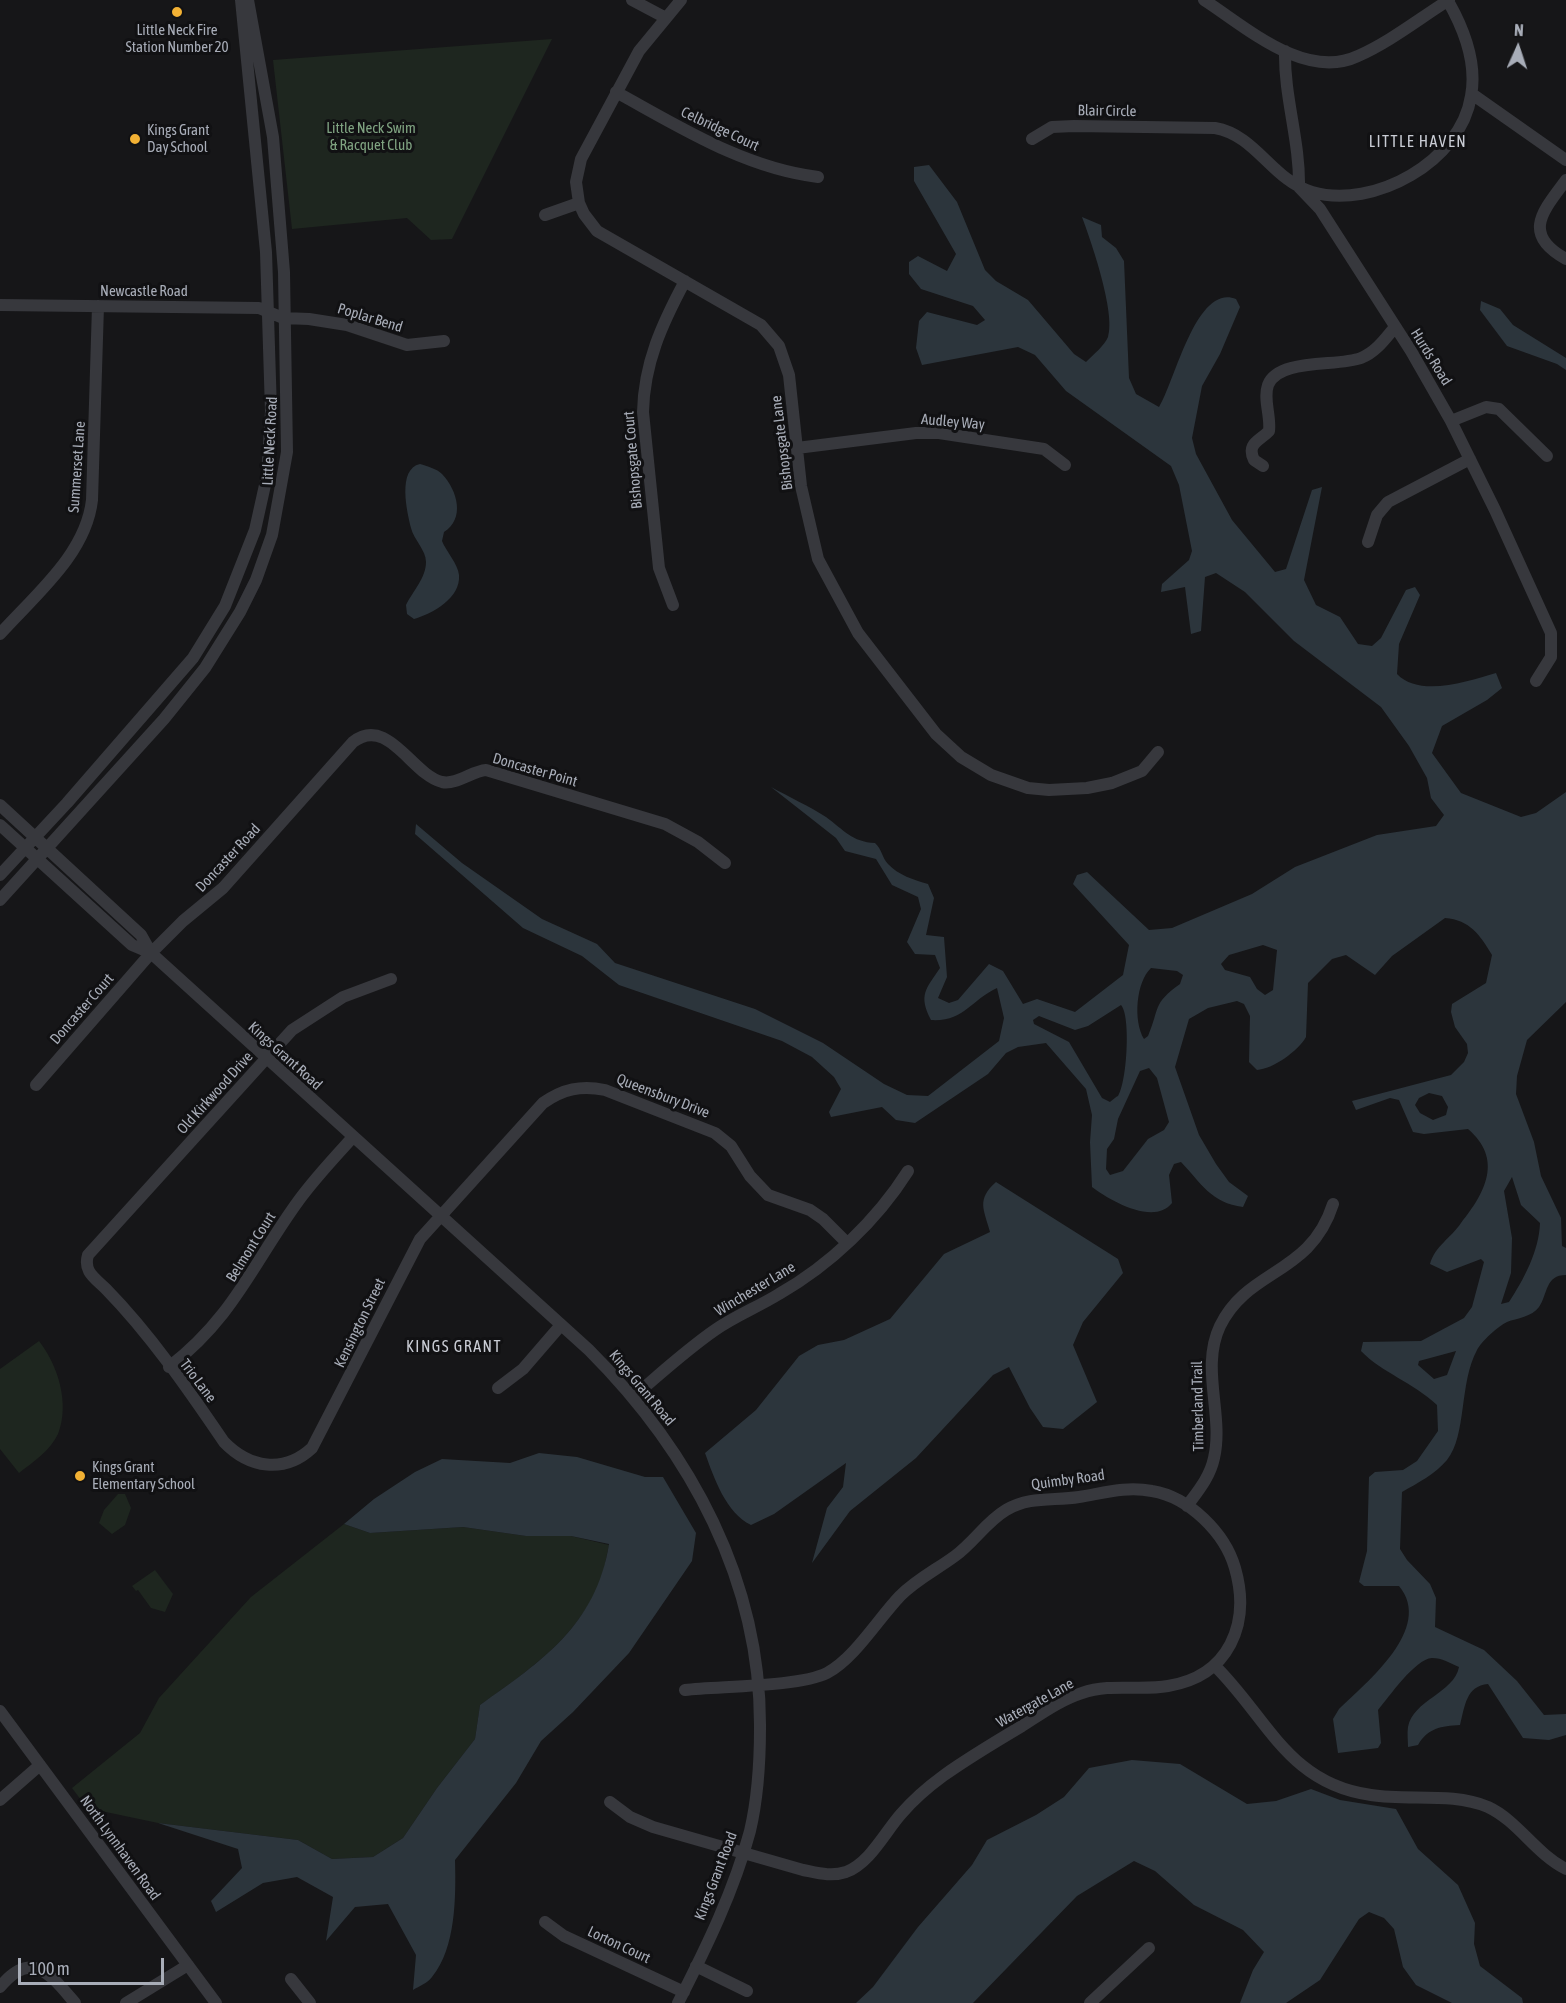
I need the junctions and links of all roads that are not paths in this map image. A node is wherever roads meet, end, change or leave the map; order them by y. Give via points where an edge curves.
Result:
1 (241, 0) edge
2 (248, 0) edge
3 (632, 0) edge
4 (681, 0) edge
5 (1204, 0) edge
6 (1448, 0) edge
7 (666, 18) junction
8 (1285, 51) junction
9 (263, 74) junction
10 (247, 76) junction
11 (616, 92) junction
12 (1472, 94) junction
13 (1032, 139) dead end
14 (1566, 160) edge
15 (818, 177) dead end
16 (1566, 180) edge
17 (1299, 187) junction
18 (579, 203) junction
19 (545, 214) dead end
20 (1566, 259) edge
21 (685, 281) junction
22 (0, 305) edge
23 (98, 306) junction
24 (268, 310) junction
25 (286, 318) junction
26 (1395, 327) junction
27 (444, 341) dead end
28 (1451, 421) junction
29 (797, 448) junction
30 (1547, 456) dead end
31 (1470, 459) junction
32 (1065, 465) dead end
33 (1263, 466) dead end
34 (1368, 542) dead end
35 (673, 605) dead end
36 (0, 634) edge
37 (1536, 681) dead end
38 (1158, 752) dead end
39 (322, 779) joint
40 (0, 805) edge
41 (0, 825) edge
42 (35, 837) junction
43 (25, 848) junction
44 (47, 848) junction
45 (37, 859) junction
46 (725, 862) dead end
47 (0, 875) edge
48 (0, 900) edge
49 (151, 953) junction
50 (391, 979) dead end
51 (266, 1059) junction
52 (36, 1085) dead end
53 (353, 1137) junction
54 (908, 1171) dead end
55 (1333, 1204) dead end
56 (440, 1216) junction
57 (847, 1243) junction
58 (86, 1262) joint
59 (561, 1325) junction
60 (170, 1367) junction
61 (498, 1388) dead end
62 (633, 1397) junction
63 (312, 1448) joint
64 (1187, 1506) junction
65 (1215, 1666) junction
66 (759, 1683) junction
67 (685, 1690) dead end
68 (0, 1711) edge
69 (40, 1765) junction
70 (0, 1800) edge
71 (610, 1802) dead end
72 (744, 1853) junction
73 (1566, 1869) edge
74 (545, 1922) dead end
75 (1149, 1948) dead end
76 (188, 1965) junction
77 (696, 1966) junction
78 (291, 1979) dead end
79 (0, 1987) edge
80 (747, 1990) dead end
81 (681, 1998) edge
82 (75, 2003) edge
83 (126, 2003) edge
84 (216, 2003) edge
85 (310, 2003) edge
86 (1091, 2003) edge

1 - 10 street, Little Neck Road
2 - 9 street, Little Neck Road
3 - 7 street
4 - 7 street, Bishopsgate Lane
5 - 8 street
6 - 8 street via 1357,57 1324,62
6 - 12 street via 1468,47
7 - 11 street, Bishopsgate Lane via 639,51
8 - 17 street
9 - 10 street
9 - 25 street, Little Neck Road via 280,203
10 - 24 street, Little Neck Road via 261,189
11 - 15 street, Celbridge Court via 747,159
11 - 18 street, Bishopsgate Lane via 581,159 576,182
12 - 14 street
12 - 17 street via 1452,139 1430,161 1394,183 1340,196
13 - 17 street, Blair Circle via 1052,127 1215,128 1236,134
16 - 20 street via 1542,213 1539,228 1546,243
17 - 26 street, Hurds Road via 1320,209
18 - 19 street
18 - 21 street, Bishopsgate Lane via 597,231
21 - 29 street, Bishopsgate Lane via 761,325 779,346 789,375
21 - 35 street, Bishopsgate Court via 652,351 643,393 659,568
22 - 23 street, Newcastle Road
23 - 24 street, Newcastle Road
23 - 36 street, Summerset Lane via 92,500 87,523 74,550
24 - 25 street, Newcastle Road
24 - 42 street, Little Neck Road via 271,411 267,476 255,530 235,584 210,632 174,682
25 - 27 street, Poplar Bend via 347,325 407,345
25 - 44 street, Little Neck Road via 289,422 284,482 272,535 256,580 222,644 188,691
26 - 28 street, Hurds Road
26 - 33 street via 1362,358 1286,369 1274,376 1266,395 1269,431 1251,449 1254,460
28 - 30 street via 1486,407 1498,409
28 - 31 street, Hurds Road
29 - 32 street, Audley Way via 939,433 1044,449
29 - 38 street, Bishopsgate Lane via 808,520 818,559 831,586 858,633 947,745 991,775 1028,788 1049,790 1087,788 1122,779 1142,771
31 - 34 street via 1388,502 1377,514
31 - 37 street, Hurds Road via 1551,633 1551,657
39 - 46 street, Doncaster Point via 353,742 374,735 388,740 441,782 453,782 477,770 486,770 665,824
39 - 49 street, Doncaster Road via 223,888
40 - 42 street, Kings Grant Road
41 - 43 street, Kings Grant Road
42 - 43 street, Little Neck Road
42 - 44 street, Kings Grant Road
43 - 45 street, Kings Grant Road
43 - 47 street, Little Neck Road
44 - 45 street, Little Neck Road
44 - 49 street, Kings Grant Road via 141,935
45 - 48 street, Little Neck Road
45 - 49 street, Kings Grant Road via 132,945
49 - 51 street, Kings Grant Road
49 - 52 street, Doncaster Court
50 - 51 street, Old Kirkwood Drive via 324,1007 292,1030
51 - 53 street, Kings Grant Road
51 - 58 street, Old Kirkwood Drive via 145,1190
53 - 56 street, Kings Grant Road
53 - 60 street, Belmont Court via 298,1201 229,1309 195,1347
54 - 57 street, Winchester Lane via 893,1194
55 - 64 street, Timberland Trail via 1313,1244 1242,1296 1221,1324 1212,1363 1214,1460
56 - 57 street, Queensbury Drive via 543,1103 566,1090 591,1087 715,1133 731,1146 768,1195 810,1210
56 - 59 street, Kings Grant Road
56 - 63 street, Kensington Street via 413,1249
57 - 62 street, Winchester Lane via 780,1294 712,1332
58 - 60 street, Trio Lane via 89,1273 123,1307
59 - 61 street via 523,1369
59 - 62 street, Kings Grant Road
60 - 63 street, Trio Lane via 224,1442 242,1457 276,1466 296,1460
62 - 66 street, Kings Grant Road via 705,1502 721,1535 743,1596
64 - 65 street, Quimby Road via 1221,1539 1232,1558 1238,1581 1240,1600 1235,1635
64 - 66 street, Quimby Road via 1163,1493 1135,1488 1022,1502 998,1515 962,1551 915,1582 831,1671 801,1680
65 - 72 street, Watergate Lane via 1184,1682 1099,1688 1066,1699 936,1781 901,1814 861,1863 845,1873 826,1875
65 - 73 street via 1245,1697 1281,1748 1321,1779 1371,1796 1452,1799 1483,1806 1500,1814 1545,1856
66 - 67 street, Quimby Road
66 - 72 street, Kings Grant Road via 758,1788
68 - 69 street, North Lynnhaven Road
69 - 70 street
69 - 76 street, North Lynnhaven Road
71 - 72 street, Watergate Lane via 644,1824
72 - 77 street, Kings Grant Road
74 - 81 street, Lorton Court
75 - 86 street
76 - 83 street
76 - 84 street, North Lynnhaven Road
77 - 80 street
77 - 81 street, Kings Grant Road
78 - 85 street
79 - 82 street via 19,1970 35,1967 51,1975

